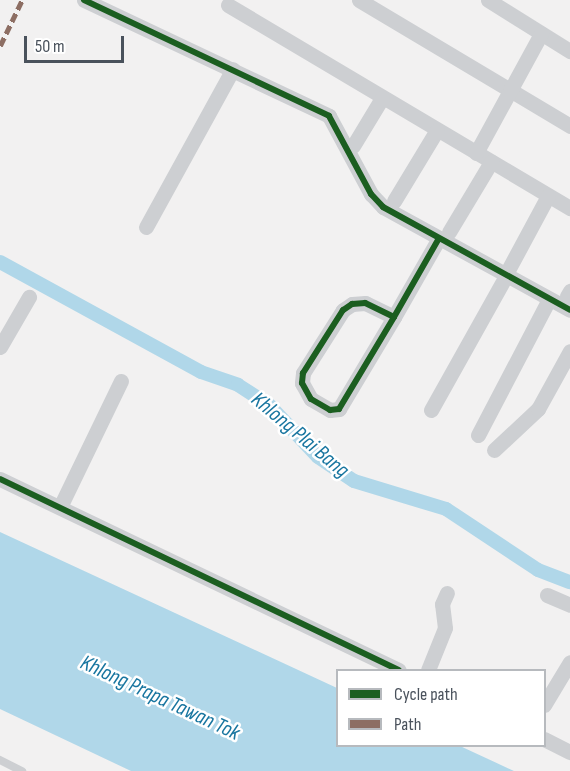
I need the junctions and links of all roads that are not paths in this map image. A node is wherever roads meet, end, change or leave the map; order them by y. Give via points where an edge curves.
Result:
1 (84, 0) edge
2 (359, 0) edge
3 (488, 0) edge
4 (228, 5) dead end
5 (541, 34) junction
6 (570, 51) edge
7 (233, 69) junction
8 (510, 92) junction
9 (382, 98) junction
10 (570, 126) edge
11 (437, 130) junction
12 (353, 146) dead end
13 (476, 153) junction
14 (491, 162) junction
15 (549, 196) junction
16 (394, 201) dead end
17 (570, 208) edge
18 (146, 227) dead end
19 (443, 236) junction
20 (506, 274) junction
21 (29, 297) dead end
22 (549, 299) junction
23 (569, 299) edge
24 (394, 317) junction
25 (0, 347) edge
26 (570, 351) edge
27 (121, 381) dead end
28 (431, 410) dead end
29 (478, 435) dead end
30 (494, 450) dead end
31 (0, 479) edge
32 (60, 507) junction
33 (447, 593) dead end
34 (547, 595) dead end
35 (570, 605) edge
36 (570, 662) edge
37 (397, 669) edge
38 (428, 669) edge
39 (546, 702) edge
40 (546, 740) edge
41 (570, 752) edge
42 (0, 760) edge
43 (22, 771) edge

1 - 7 street
2 - 8 street
3 - 5 street
4 - 9 street
5 - 6 street
5 - 8 street
7 - 18 street
7 - 19 street via 329,116 376,200
8 - 10 street
8 - 13 street
9 - 11 street
9 - 12 street
11 - 13 street
11 - 16 street
13 - 14 street
14 - 15 street
14 - 19 street
15 - 17 street
15 - 20 street
19 - 20 street
19 - 24 street
20 - 22 street
20 - 28 street
21 - 25 street
22 - 23 street
22 - 29 street
24 - 24 street via 365,303 343,310 303,373 302,383 310,399 330,410 339,409
26 - 30 street via 538,409
27 - 32 street
31 - 32 street
32 - 37 street
33 - 38 street via 442,604 445,628
34 - 35 street
36 - 39 street
40 - 41 street
42 - 43 lane

